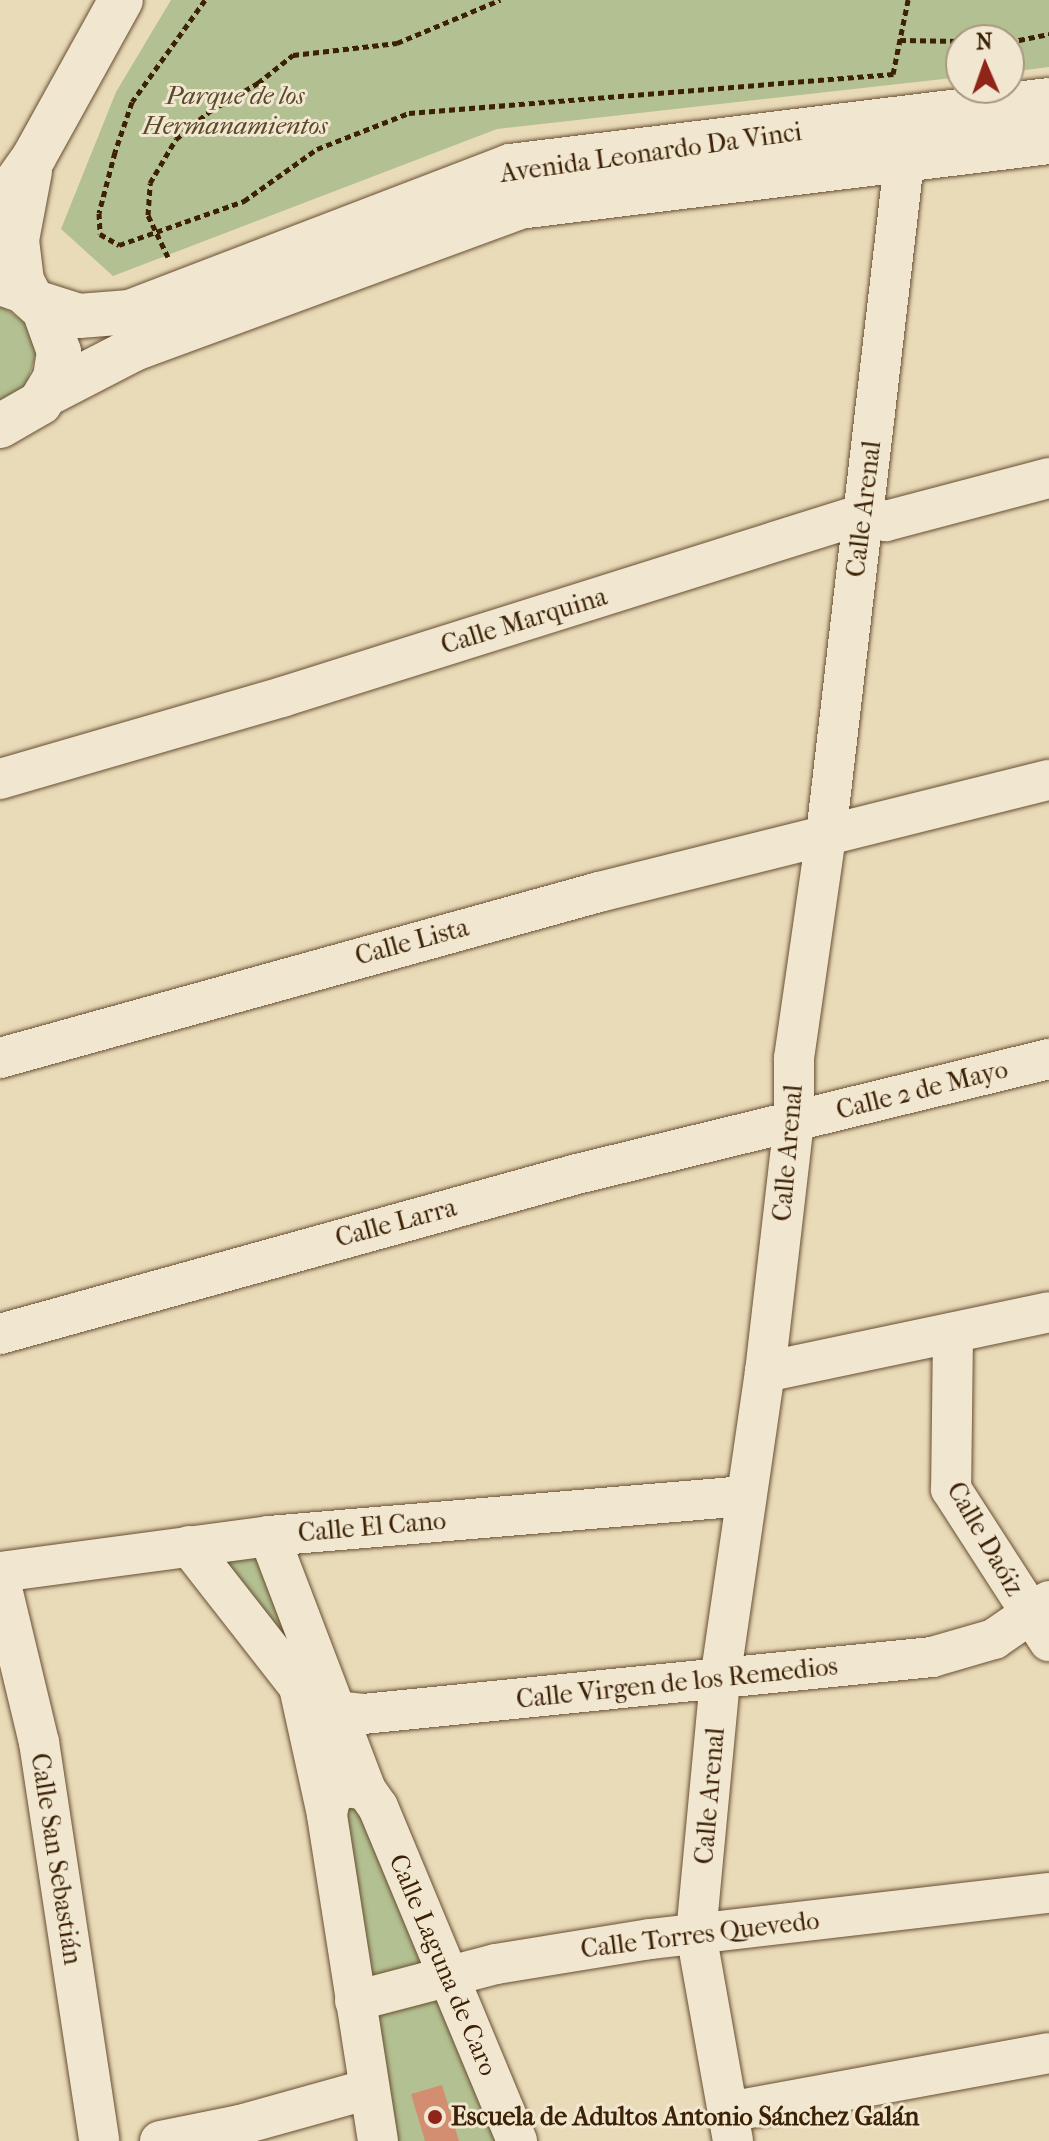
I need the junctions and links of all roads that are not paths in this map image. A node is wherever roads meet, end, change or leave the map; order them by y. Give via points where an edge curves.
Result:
1 (121, 0) edge
2 (1049, 100) edge
3 (1049, 142) edge
4 (34, 157) junction
5 (904, 162) junction
6 (0, 205) edge
7 (23, 294) edge
8 (47, 394) junction
9 (0, 426) edge
10 (1049, 478) edge
11 (863, 514) junction
12 (0, 779) edge
13 (1049, 780) edge
14 (826, 835) junction
15 (0, 1058) edge
16 (1049, 1059) edge
17 (794, 1120) junction
18 (1049, 1312) edge
19 (953, 1333) junction
20 (0, 1334) edge
21 (765, 1372) junction
22 (745, 1496) junction
23 (269, 1536) junction
24 (189, 1546) junction
25 (0, 1572) edge
26 (0, 1580) edge
27 (1043, 1619) edge
28 (720, 1680) junction
29 (299, 1687) junction
30 (339, 1714) junction
31 (366, 1790) junction
32 (327, 1814) junction
33 (1049, 1893) edge
34 (696, 1934) junction
35 (445, 1976) junction
36 (355, 2001) junction
37 (1049, 2053) edge
38 (369, 2089) junction
39 (731, 2127) edge
40 (99, 2141) edge
41 (160, 2141) edge
42 (378, 2141) edge
43 (517, 2141) edge

1 - 4 street
2 - 7 street, Avenida Leonardo Da Vinci via 510,166 181,292 99,317
3 - 5 street, Avenida Leonardo Da Vinci
4 - 6 street
4 - 7 street via 17,240
5 - 8 street, Avenida Leonardo Da Vinci via 519,207 134,349
5 - 11 street, Calle Arenal
7 - 8 street via 53,326 59,352
8 - 9 street, Avenida Leonardo Da Vinci via 32,410
10 - 11 street, Calle Marquina via 886,521
11 - 12 street, Calle Marquina via 282,697
11 - 14 street, Calle Arenal
13 - 14 street, Calle Lista
14 - 15 street, Calle Lista via 347,959
14 - 17 street, Calle Arenal via 794,1058
16 - 17 street, Calle 2 de Mayo
17 - 20 street, Calle Larra via 563,1178
17 - 21 street, Calle Arenal
18 - 19 street
19 - 21 street
19 - 27 street, Calle Daóiz via 947,1476
21 - 22 street, Calle Arenal
22 - 23 street, Calle El Cano
22 - 28 street, Calle Arenal
23 - 24 street, Calle El Cano
23 - 30 street, Calle Laguna de Caro
24 - 25 street, Calle El Cano
24 - 29 street
26 - 40 street, Calle San Sebastián via 39,1742
27 - 28 street, Calle Virgen de los Remedios via 960,1652
28 - 30 street, Calle Virgen de los Remedios
28 - 34 street, Calle Arenal
29 - 30 street via 319,1706
29 - 32 street
30 - 31 street, Calle Laguna de Caro
31 - 32 street via 336,1791
31 - 35 street, Calle Laguna de Caro via 378,1807
32 - 36 street
33 - 34 street, Calle Torres Quevedo
34 - 35 street, Calle Torres Quevedo
34 - 39 street, Calle Arenal
35 - 36 street, Calle Torres Quevedo
35 - 43 street, Calle Laguna de Caro
36 - 38 street
37 - 39 street
38 - 41 street
38 - 42 street

